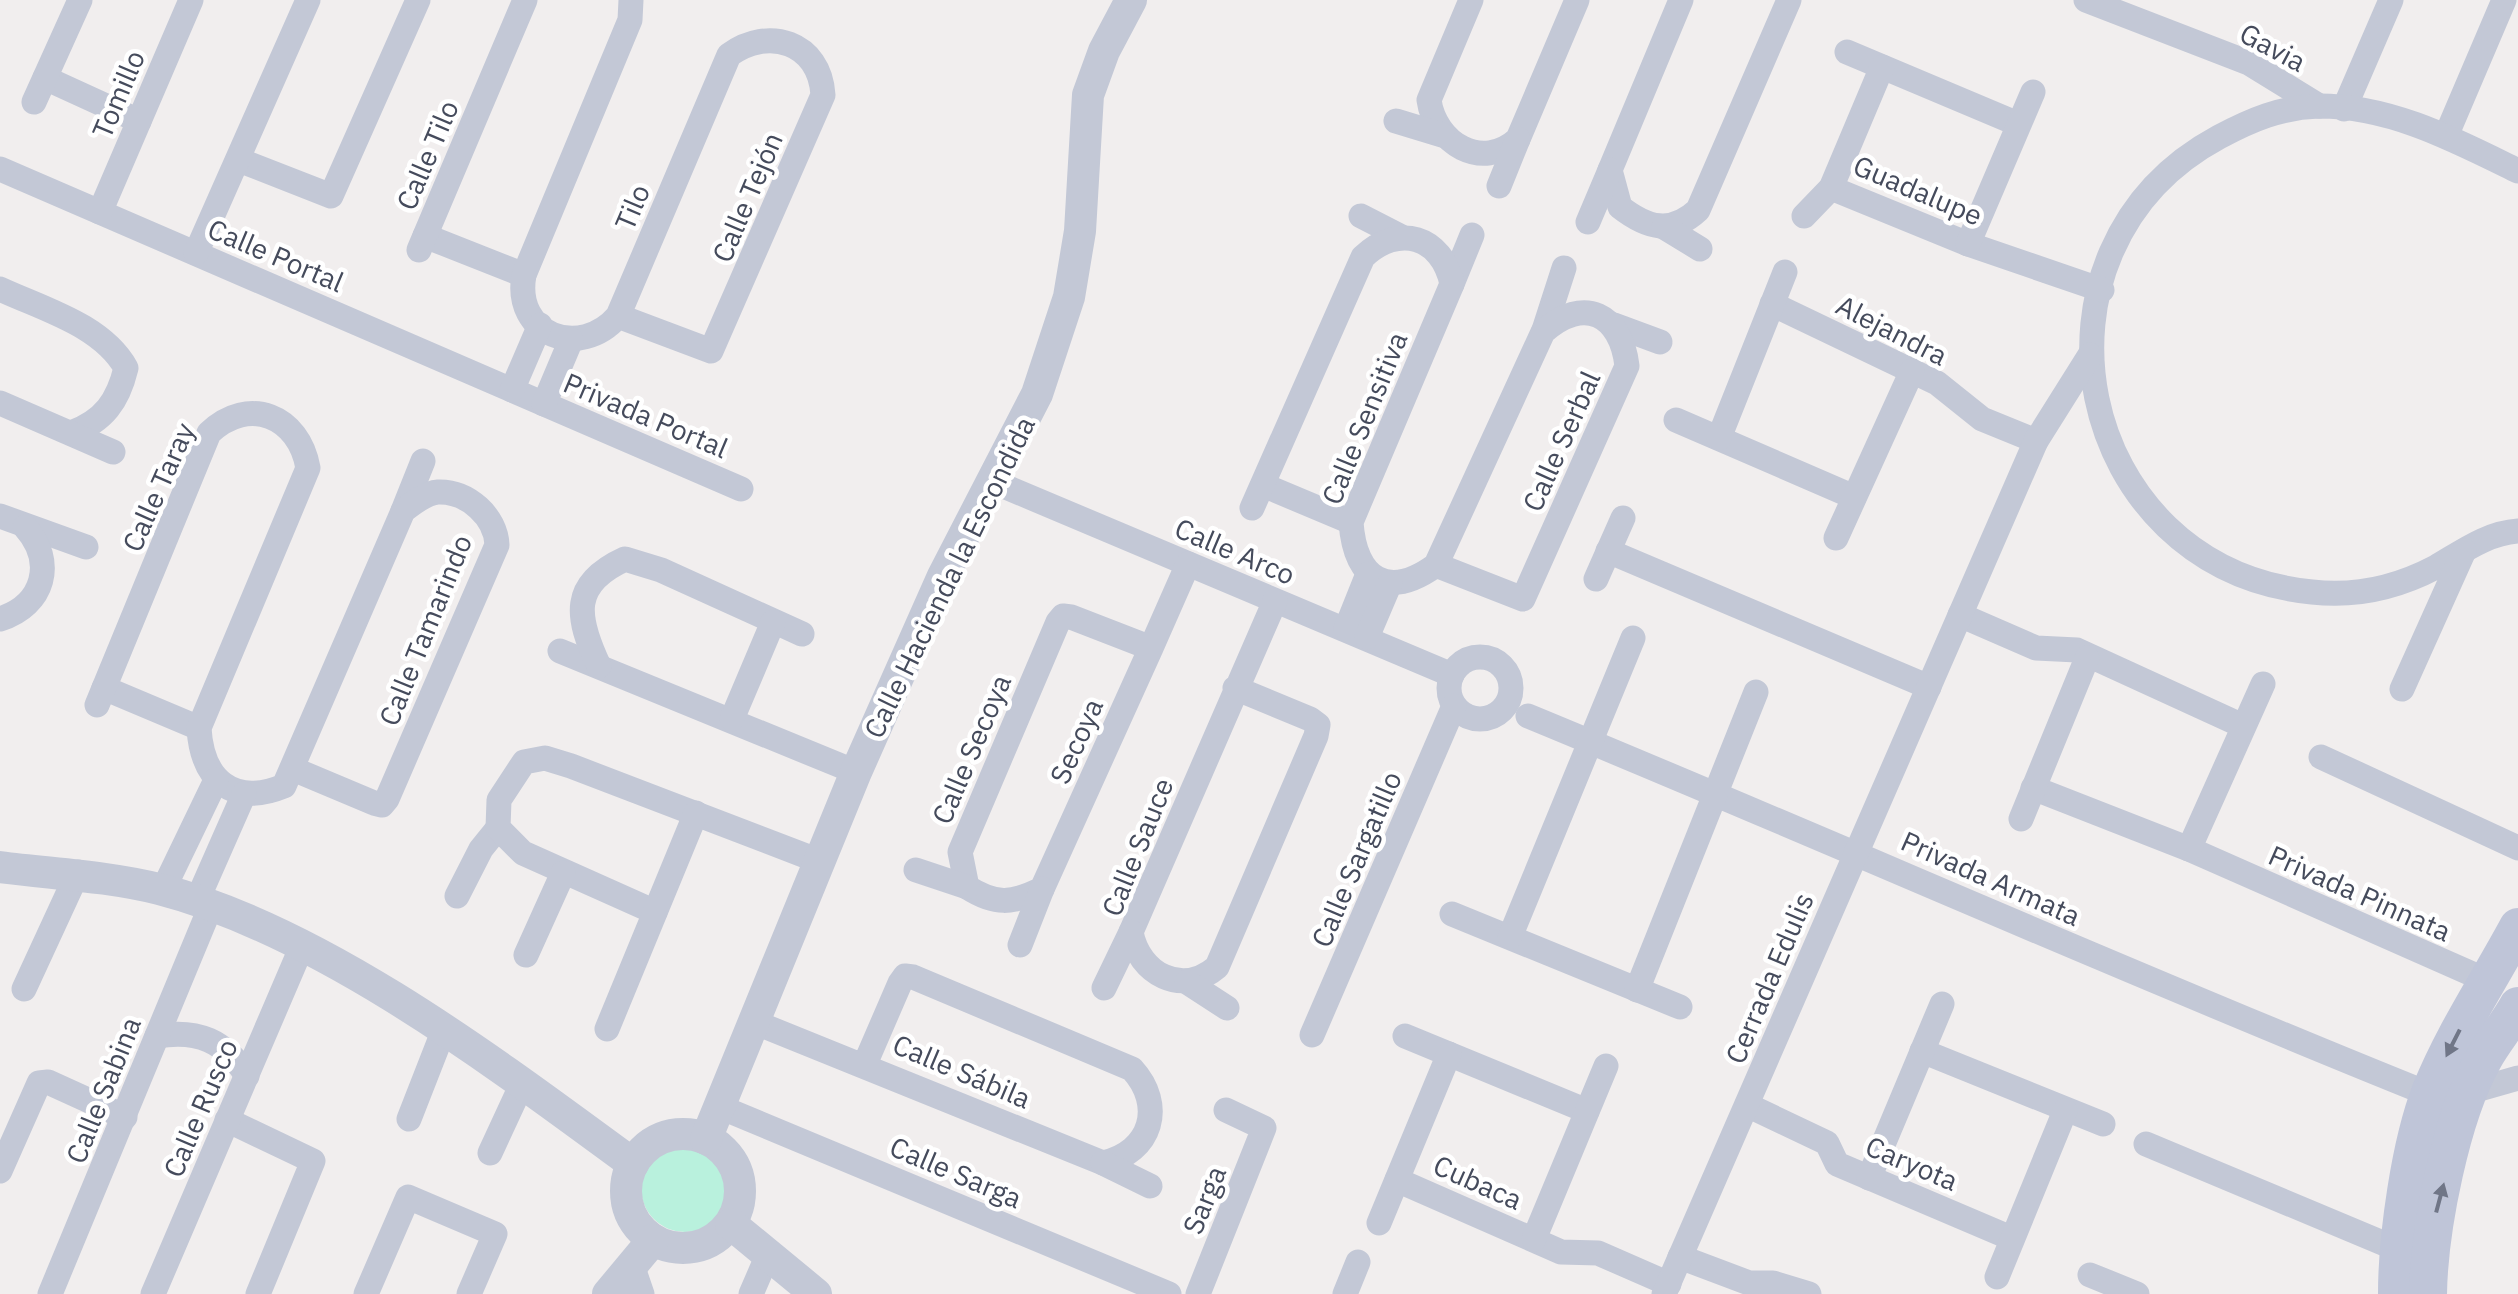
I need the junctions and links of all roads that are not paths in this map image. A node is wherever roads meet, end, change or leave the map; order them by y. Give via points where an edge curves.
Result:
1 (80, 0) edge
2 (191, 0) edge
3 (308, 0) edge
4 (418, 0) edge
5 (526, 0) edge
6 (632, 0) edge
7 (1130, 0) edge
8 (1471, 0) edge
9 (1576, 0) edge
10 (1681, 0) edge
11 (1789, 0) edge
12 (2086, 0) edge
13 (2391, 0) edge
14 (2504, 0) edge
15 (1848, 52) dead end
16 (728, 55) joint
17 (1882, 68) junction
18 (46, 78) junction
19 (2033, 92) dead end
20 (34, 102) dead end
21 (2332, 108) junction
22 (138, 120) junction
23 (1396, 122) dead end
24 (2018, 124) junction
25 (1442, 136) junction
26 (2446, 136) junction
27 (1518, 139) junction
28 (238, 160) junction
29 (0, 169) edge
30 (1610, 170) junction
31 (2518, 171) edge
32 (1499, 186) dead end
33 (1830, 188) junction
34 (100, 212) junction
35 (1361, 216) dead end
36 (1804, 216) dead end
37 (1588, 222) dead end
38 (1664, 227) junction
39 (1472, 235) dead end
40 (1410, 237) junction
41 (1968, 244) junction
42 (1700, 248) dead end
43 (196, 253) junction
44 (1564, 268) dead end
45 (1785, 272) dead end
46 (524, 275) junction
47 (1452, 284) junction
48 (0, 290) edge
49 (2102, 290) junction
50 (1772, 304) junction
51 (618, 316) junction
52 (1614, 325) junction
53 (1544, 332) junction
54 (556, 334) junction
55 (1660, 342) dead end
56 (2090, 354) junction
57 (1912, 371) junction
58 (528, 397) junction
59 (0, 403) edge
60 (1676, 420) dead end
61 (71, 433) junction
62 (1719, 438) junction
63 (2036, 441) junction
64 (113, 452) dead end
65 (423, 460) dead end
66 (994, 482) junction
67 (742, 488) dead end
68 (1854, 498) junction
69 (403, 511) junction
70 (0, 516) edge
71 (1623, 518) dead end
72 (1351, 522) junction
73 (26, 526) junction
74 (2518, 531) edge
75 (1836, 538) dead end
76 (86, 547) dead end
77 (1608, 551) junction
78 (2464, 551) junction
79 (1188, 564) junction
80 (1436, 564) junction
81 (1379, 579) junction
82 (1596, 579) dead end
83 (1275, 600) junction
84 (1960, 615) junction
85 (0, 620) edge
86 (774, 622) junction
87 (1356, 633) junction
88 (802, 634) dead end
89 (1633, 638) dead end
90 (1150, 648) junction
91 (560, 650) dead end
92 (2087, 658) junction
93 (599, 666) junction
94 (1452, 675) junction
95 (2263, 684) dead end
96 (1929, 686) junction
97 (1235, 688) junction
98 (2402, 689) dead end
99 (1756, 692) dead end
100 (1454, 706) junction
101 (1528, 716) dead end
102 (732, 719) junction
103 (2243, 726) junction
104 (199, 728) junction
105 (1590, 741) junction
106 (2321, 757) dead end
107 (293, 769) junction
108 (856, 772) junction
109 (229, 787) junction
110 (2034, 788) junction
111 (1717, 793) junction
112 (696, 813) junction
113 (2021, 819) dead end
114 (498, 828) junction
115 (2518, 848) edge
116 (1858, 851) junction
117 (2198, 854) junction
118 (819, 861) junction
119 (0, 867) edge
120 (916, 870) dead end
121 (78, 872) junction
122 (563, 873) junction
123 (1042, 889) junction
124 (163, 890) junction
125 (976, 893) junction
126 (457, 896) dead end
127 (203, 905) junction
128 (655, 912) junction
129 (1452, 914) dead end
130 (2518, 927) edge
131 (1131, 932) junction
132 (1510, 937) junction
133 (1020, 945) dead end
134 (302, 946) junction
135 (526, 954) dead end
136 (2488, 981) junction
137 (1187, 982) junction
138 (1104, 988) dead end
139 (24, 989) dead end
140 (1637, 990) junction
141 (1942, 1004) dead end
142 (1680, 1006) dead end
143 (2518, 1006) edge
144 (1227, 1008) dead end
145 (754, 1022) junction
146 (607, 1030) dead end
147 (443, 1032) junction
148 (1312, 1035) dead end
149 (158, 1036) junction
150 (1405, 1036) dead end
151 (1922, 1051) junction
152 (1449, 1054) junction
153 (866, 1064) junction
154 (1606, 1066) dead end
155 (247, 1076) junction
156 (2518, 1078) edge
157 (1170, 1082) dead end
158 (521, 1086) junction
159 (2469, 1092) junction
160 (2430, 1094) junction
161 (1152, 1101) junction
162 (1747, 1105) junction
163 (720, 1107) junction
164 (1226, 1110) dead end
165 (1587, 1111) junction
166 (2065, 1112) junction
167 (125, 1117) junction
168 (409, 1119) dead end
169 (227, 1120) junction
170 (2103, 1124) dead end
171 (706, 1139) junction
172 (2146, 1144) dead end
173 (490, 1154) dead end
174 (1103, 1162) junction
175 (633, 1164) junction
176 (0, 1170) edge
177 (1869, 1178) junction
178 (1397, 1180) junction
179 (1150, 1186) dead end
180 (731, 1224) junction
181 (1379, 1224) dead end
182 (2011, 1238) junction
183 (1534, 1240) junction
184 (2397, 1249) junction
185 (767, 1257) junction
186 (1680, 1257) junction
187 (1358, 1262) dead end
188 (642, 1266) edge
189 (2090, 1274) dead end
190 (1997, 1276) dead end
191 (1666, 1289) edge
192 (50, 1294) edge
193 (153, 1294) edge
194 (258, 1294) edge
195 (366, 1294) edge
196 (469, 1294) edge
197 (608, 1294) edge
198 (751, 1294) edge
199 (816, 1294) edge
200 (1169, 1294) edge
201 (1198, 1294) edge
202 (1345, 1294) edge
203 (1809, 1294) edge
204 (2136, 1294) edge
205 (2397, 1294) edge
206 (2428, 1294) edge

1 - 18 street
2 - 22 street, Tomillo
3 - 28 street
4 - 28 street via 330,196
5 - 46 street, Calle Tilo via 422,243
6 - 46 street via 630,20
7 - 66 street, Calle Hacienda la Escondida via 1088,95 1069,297 1037,394
8 - 25 street via 1428,100
9 - 27 street
10 - 30 street
11 - 38 street via 1698,210 1682,225
12 - 21 street, Gavia via 2249,63
13 - 21 street
14 - 26 street
15 - 17 street
16 - 51 street, Tilo
16 - 51 street, Calle Tejón via 755,40 787,41 811,58 823,95 711,352
17 - 24 street
17 - 33 street, Guadalupe
18 - 20 street
18 - 22 street
19 - 24 street
21 - 26 street via 2399,117
21 - 49 street via 2278,110 2203,146 2170,172 2120,238
22 - 34 street, Tomillo
23 - 25 street
24 - 41 street
25 - 27 street via 1476,153 1500,151
26 - 31 street
27 - 32 street
28 - 43 street
29 - 34 street, Calle Portal
30 - 37 street
30 - 38 street via 1620,208 1642,224
33 - 36 street
33 - 41 street, Guadalupe
34 - 43 street, Calle Portal
35 - 40 street
38 - 42 street
39 - 47 street, Calle Sensitiva
40 - 47 street via 1433,246 1448,264
40 - 72 street via 1377,244 1364,256 1258,497
41 - 49 street, Guadalupe
43 - 58 street, Calle Portal
44 - 53 street
45 - 50 street
46 - 54 street via 526,308
47 - 72 street, Calle Sensitiva
48 - 61 street via 88,330 116,349 126,368 110,408
49 - 56 street
50 - 57 street, Alejandra
50 - 62 street
51 - 54 street via 605,331
52 - 53 street via 1579,312
52 - 55 street
52 - 80 street, Calle Serbal via 1627,366 1523,598
53 - 80 street
54 - 58 street
56 - 63 street, Cerrada Edulis
56 - 78 street via 2101,414 2120,470 2139,500 2169,532 2241,575 2313,593 2360,594
57 - 63 street, Alejandra via 1982,419
57 - 68 street
58 - 67 street, Privada Portal
59 - 61 street
60 - 62 street
61 - 64 street
62 - 68 street
63 - 84 street, Cerrada Edulis
65 - 69 street
66 - 79 street, Calle Arco
66 - 108 street, Calle Hacienda la Escondida via 942,576
68 - 75 street
69 - 107 street
69 - 107 street, Calle Tamarindo via 428,494 455,495 487,516 497,545 382,805
70 - 73 street
71 - 77 street
72 - 81 street, Calle Sensitiva via 1353,549
73 - 76 street
73 - 85 street via 42,552 42,582 26,606
74 - 78 street
77 - 82 street
77 - 96 street
78 - 98 street
79 - 83 street, Calle Arco
79 - 90 street, Secoya
80 - 81 street via 1412,583
81 - 87 street
83 - 87 street, Calle Arco
83 - 97 street, Calle Sauce
84 - 92 street via 2036,648 2062,646
84 - 96 street, Cerrada Edulis
86 - 88 street
86 - 93 street via 625,559 598,571 584,594 580,621
86 - 102 street
87 - 94 street, Calle Arco
89 - 105 street
90 - 123 street, Secoya
90 - 125 street, Calle Secoya via 1063,616 960,852
91 - 93 street
92 - 103 street
92 - 110 street
93 - 102 street
94 - 100 street
94 - 100 street via 1466,660 1487,658 1505,670 1511,691 1502,710 1482,720
95 - 103 street
96 - 116 street, Cerrada Edulis
97 - 131 street, Calle Sauce
97 - 137 street via 1318,724 1217,966
99 - 111 street
100 - 148 street, Calle Sargatillo
101 - 105 street, Privada Armata
102 - 108 street
103 - 117 street
104 - 104 street, Calle Taray via 101,696 209,433 238,414 270,415 297,434 308,468
104 - 109 street via 201,756
105 - 111 street, Privada Armata
105 - 132 street
106 - 115 street
107 - 109 street via 284,786 265,794
108 - 118 street, Calle Hacienda la Escondida
109 - 124 street
109 - 127 street
110 - 113 street
110 - 117 street, Privada Pinnata
111 - 116 street, Privada Armata
111 - 140 street
112 - 114 street via 546,758 524,762 510,780 499,800
112 - 118 street
112 - 128 street
114 - 122 street via 523,853
114 - 126 street
116 - 160 street, Privada Armata via 2146,981
116 - 162 street, Cerrada Edulis
117 - 136 street, Privada Pinnata
118 - 145 street, Calle Hacienda la Escondida
119 - 121 street
120 - 125 street
121 - 124 street
121 - 139 street
122 - 128 street
122 - 135 street
123 - 125 street via 1008,903
123 - 133 street, Secoya
124 - 127 street
127 - 134 street
127 - 149 street, Calle Sabina
128 - 146 street
129 - 132 street
130 - 136 main road
131 - 137 street, Calle Sauce via 1145,965
131 - 138 street
132 - 140 street
134 - 147 street
134 - 155 street, Calle Rusco
136 -> 160 main road
137 - 144 street, Calle Sauce
140 - 142 street
141 - 151 street
143 - 159 main road
145 - 153 street, Calle Sábila
145 - 163 street, Calle Hacienda la Escondida
147 - 158 street
147 - 168 street
149 - 155 street via 200,1035 220,1044
149 - 167 street, Calle Sabina
150 - 152 street
151 - 166 street
151 - 177 street
152 - 165 street
152 - 178 street
153 - 161 street via 906,976 1132,1069
153 - 174 street, Calle Sábila
154 - 165 street
155 - 169 street, Calle Rusco
156 - 159 street
157 - 161 street
158 - 173 street
158 - 175 street
159 - 160 street
206 -> 159 main road via 2429,1240
160 - 184 main road
161 - 174 street via 1143,1141 1121,1159
162 - 177 street, Caryota via 1827,1143 1837,1164
162 - 186 street, Cerrada Edulis
163 - 171 street, Calle Hacienda la Escondida
163 - 200 street, Calle Sarga
164 - 201 street, Sarga via 1264,1128
165 - 183 street
166 - 170 street
166 - 182 street
167 - 176 street via 39,1083
167 - 192 street, Calle Sabina
169 - 193 street, Calle Rusco
169 - 194 street via 313,1160
171 - 175 street via 657,1140
171 - 180 street via 735,1166 739,1206
172 - 184 street
174 - 179 street, Calle Sábila
175 - 188 street via 626,1184
177 - 182 street, Caryota
178 - 181 street
178 - 183 street, Cubaca
180 - 185 street
180 - 188 street via 716,1240 673,1248
182 - 190 street
183 - 191 street, Cubaca via 1577,1256 1598,1253
184 - 205 main road
185 - 198 street
185 - 199 street
186 - 191 street, Cerrada Edulis
186 - 203 street via 1729,1278
187 - 202 street
188 - 197 street
189 - 204 street
195 - 196 street via 408,1198 495,1234

